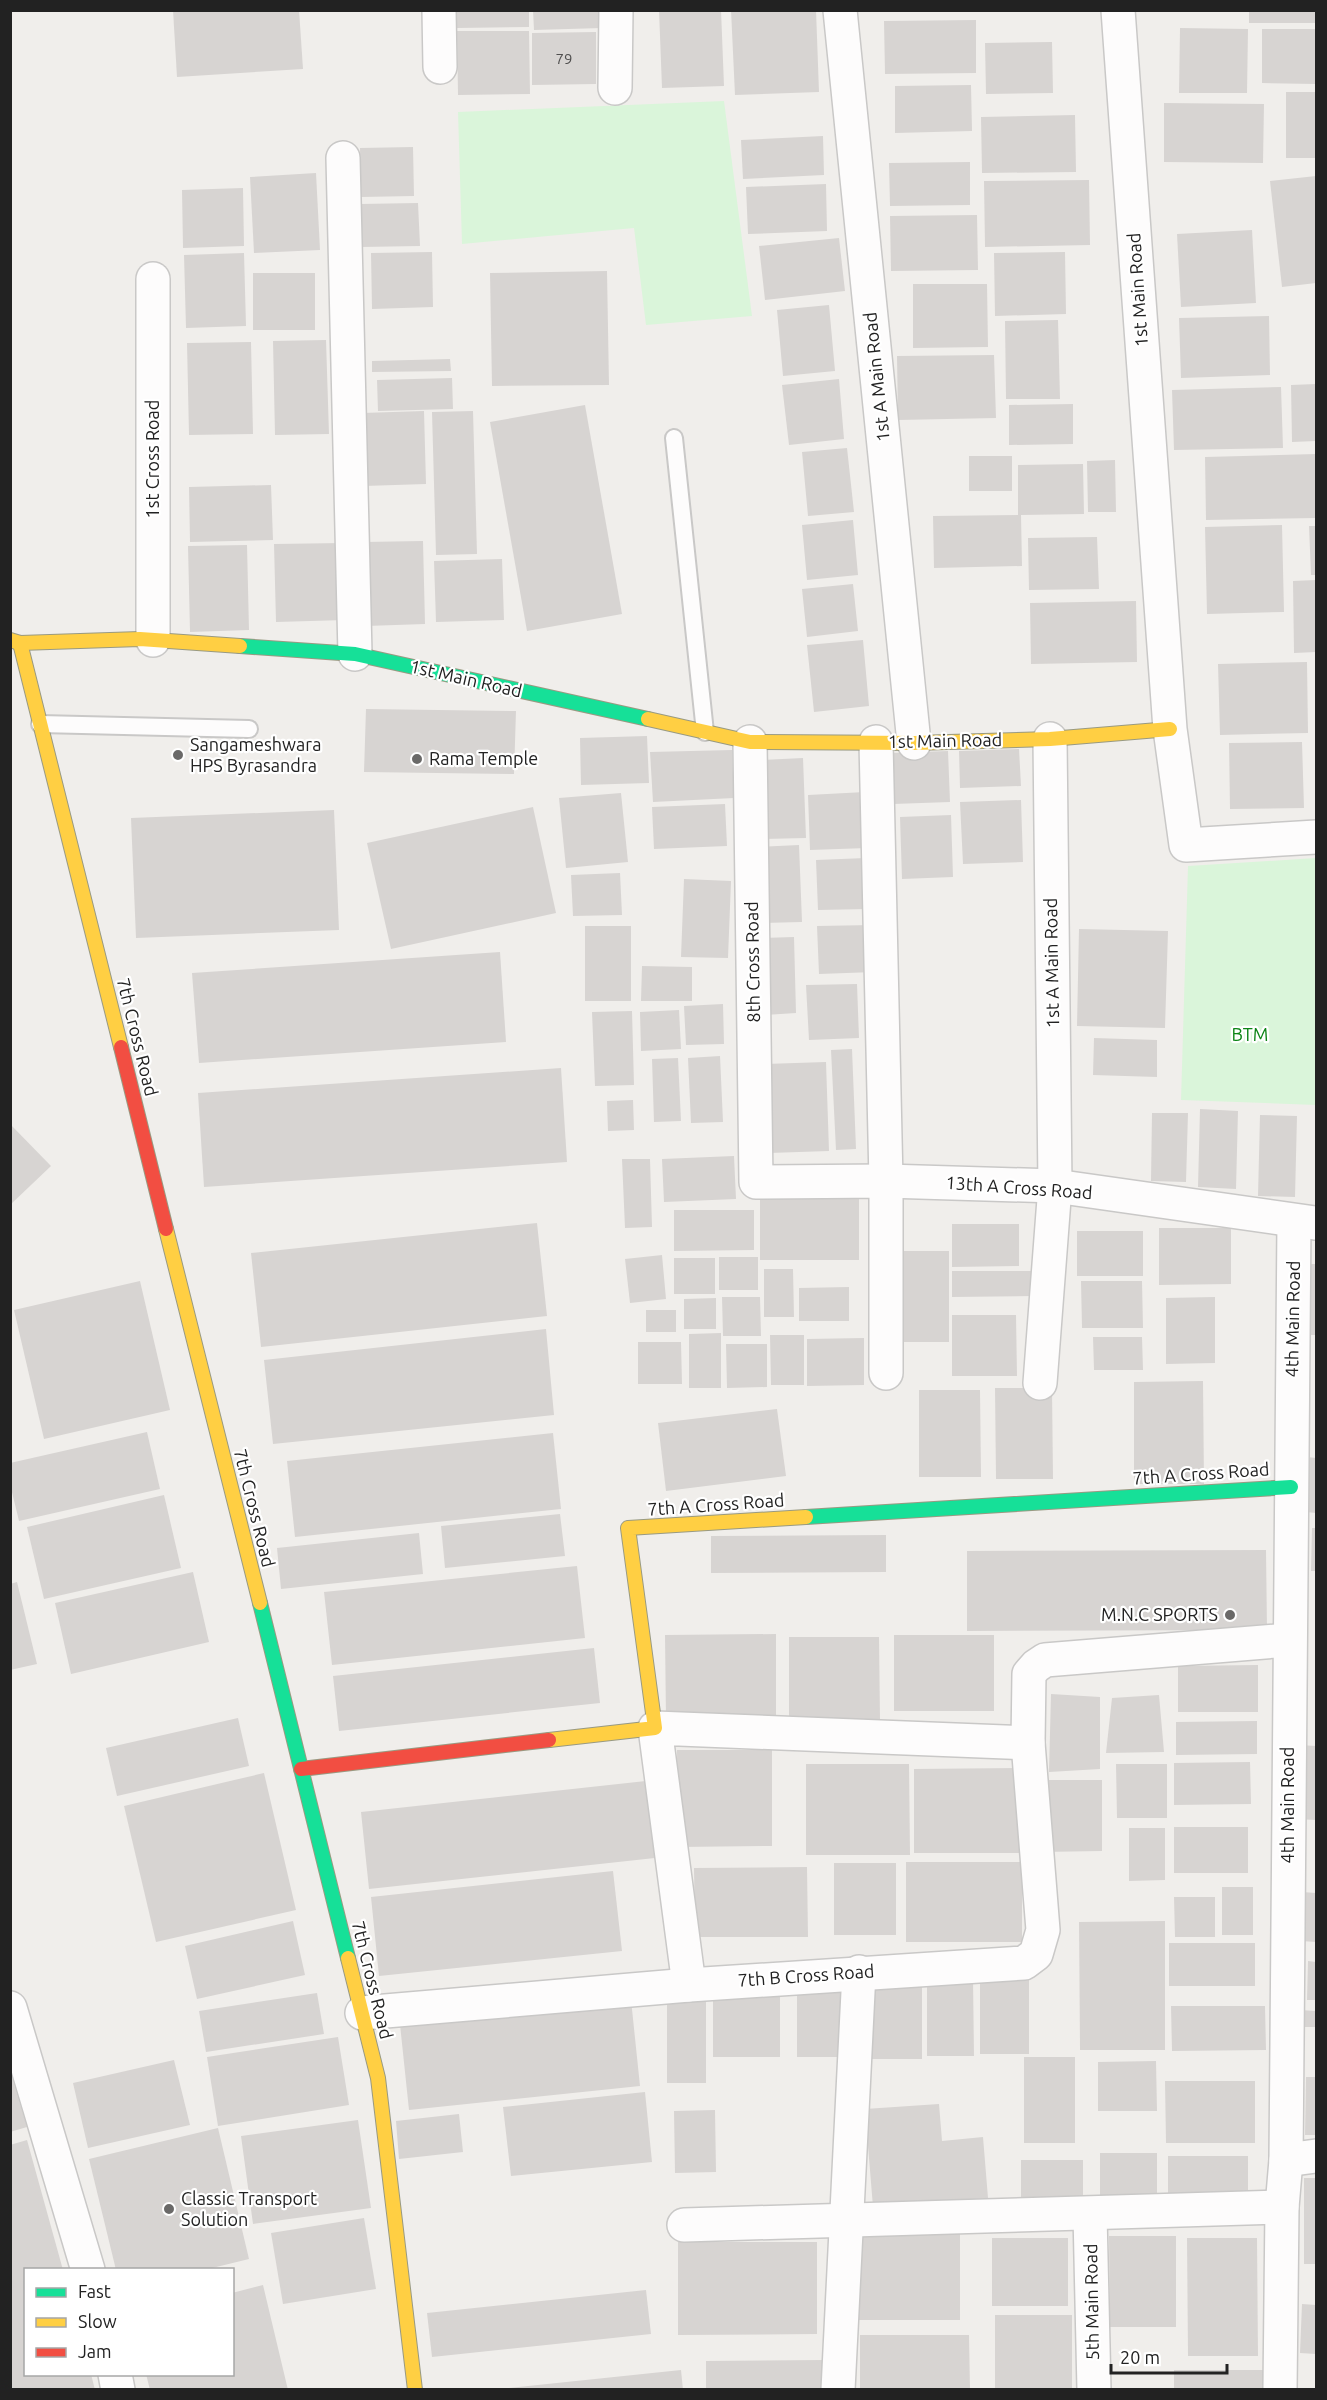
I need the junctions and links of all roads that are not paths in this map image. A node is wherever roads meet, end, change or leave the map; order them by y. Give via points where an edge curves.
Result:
1 (439, 10) edge
2 (616, 10) edge
3 (840, 10) edge
4 (1118, 10) edge
5 (440, 67) dead end
6 (615, 88) dead end
7 (343, 158) dead end
8 (153, 279) dead end
9 (674, 438) dead end
10 (153, 640) junction
11 (15, 642) edge
12 (355, 654) junction
13 (40, 724) junction
14 (249, 729) dead end
15 (1170, 729) junction
16 (705, 732) junction
17 (1050, 739) junction
18 (750, 742) junction
19 (876, 742) junction
20 (914, 743) junction
21 (1317, 837) edge
22 (886, 1181) junction
23 (756, 1182) joint
24 (1055, 1186) junction
25 (1305, 1222) edge
26 (886, 1373) dead end
27 (1040, 1383) dead end
28 (1304, 1435) edge
29 (1291, 1487) junction
30 (1289, 1640) junction
31 (655, 1728) junction
32 (1028, 1743) junction
33 (301, 1769) junction
34 (859, 1972) junction
35 (689, 1984) junction
36 (10, 2008) edge
37 (362, 2013) junction
38 (1301, 2158) edge
39 (1282, 2207) junction
40 (1090, 2214) junction
41 (846, 2219) junction
42 (684, 2225) dead end
43 (87, 2268) edge
44 (415, 2390) edge
45 (838, 2390) edge
46 (1094, 2390) edge
47 (1280, 2390) edge

1 - 5 street
2 - 6 street
3 - 20 street, 1st A Main Road
4 - 15 street, 1st Main Road
7 - 12 street
8 - 10 street, 1st Cross Road
9 - 16 lane
10 - 11 street, 1st Main Road
10 - 12 street, 1st Main Road
11 - 13 street, 7th Cross Road
12 - 16 street, 1st Main Road
13 - 14 lane
13 - 33 street, 7th Cross Road
15 - 17 street, 1st Main Road
15 - 21 street via 1186,844
16 - 18 street, 1st Main Road
17 - 20 street, 1st Main Road
17 - 24 street, 1st A Main Road
18 - 19 street, 1st Main Road
18 - 23 street, 8th Cross Road
19 - 20 street, 1st Main Road
19 - 22 street
22 - 23 street, 13th A Cross Road
22 - 24 street, 13th A Cross Road
22 - 26 street
24 - 25 street, 13th A Cross Road
24 - 27 street, 1st A Main Road
25 - 28 street, 4th Main Road
28 - 29 street, 4th Main Road
29 - 30 street, 4th Main Road
29 - 31 street, 7th A Cross Road via 628,1528
30 - 32 street, 7th B Cross Road via 1045,1660 1029,1674
30 - 38 street, 4th Main Road
31 - 32 street
31 - 33 street
31 - 35 street
32 - 34 street, 7th B Cross Road via 1043,1930 1036,1954 1017,1964
33 - 37 street, 7th Cross Road
34 - 35 street, 7th B Cross Road
34 - 41 street
35 - 37 street, 7th B Cross Road
36 - 43 street
37 - 44 street, 7th Cross Road via 378,2078
38 - 39 street, 4th Main Road
39 - 40 street
39 - 47 street, 4th Main Road
40 - 41 street
40 - 46 street, 5th Main Road
41 - 42 street
41 - 45 street

